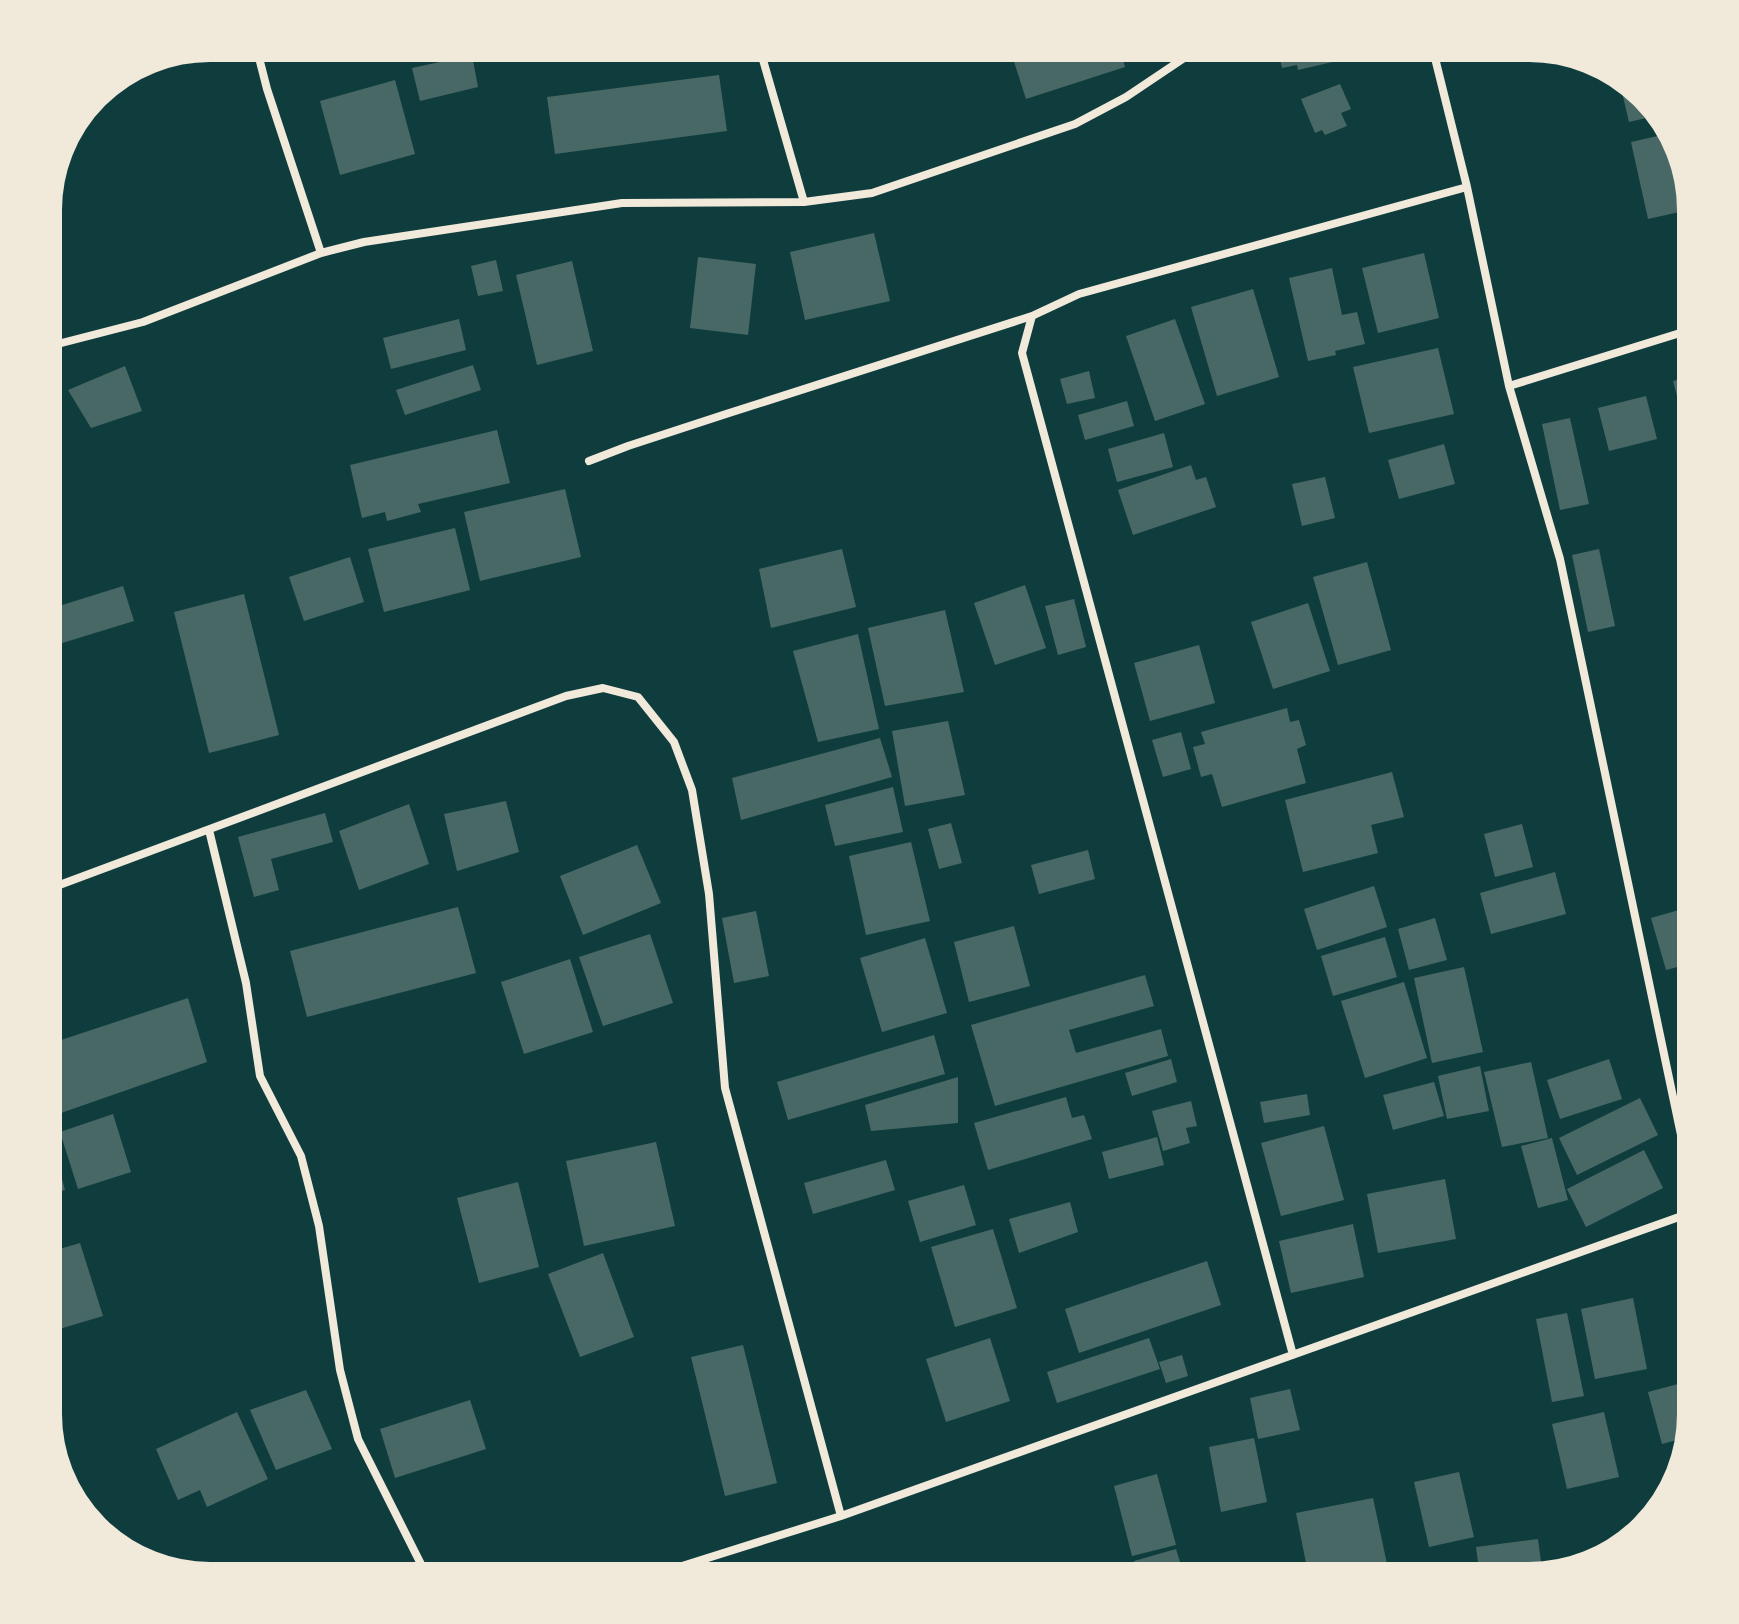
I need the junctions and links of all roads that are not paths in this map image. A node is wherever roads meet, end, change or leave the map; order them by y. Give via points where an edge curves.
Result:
1 (260, 60) edge
2 (763, 60) edge
3 (1181, 60) edge
4 (1435, 60) edge
5 (1467, 187) junction
6 (804, 202) junction
7 (321, 253) junction
8 (1032, 316) junction
9 (1679, 333) edge
10 (60, 343) edge
11 (1509, 386) junction
12 (589, 461) dead end
13 (209, 830) junction
14 (60, 885) edge
15 (1679, 1125) edge
16 (1679, 1217) edge
17 (1293, 1355) junction
18 (841, 1516) junction
19 (421, 1564) edge
20 (688, 1564) edge

1 - 7 street
2 - 6 street
3 - 6 street via 1075,124 872,193
4 - 5 street
5 - 8 street via 1079,294
5 - 11 street
6 - 7 street via 622,203
7 - 10 street via 143,322
8 - 12 street
8 - 17 street via 1022,353
9 - 11 street
11 - 15 street via 1560,559
13 - 14 street
13 - 18 street via 566,696 603,688 638,697 674,742 692,790 709,894 725,1088
13 - 19 street via 246,983 260,1076 301,1156 319,1226 340,1370 358,1439
16 - 17 street
17 - 18 street
18 - 20 street

